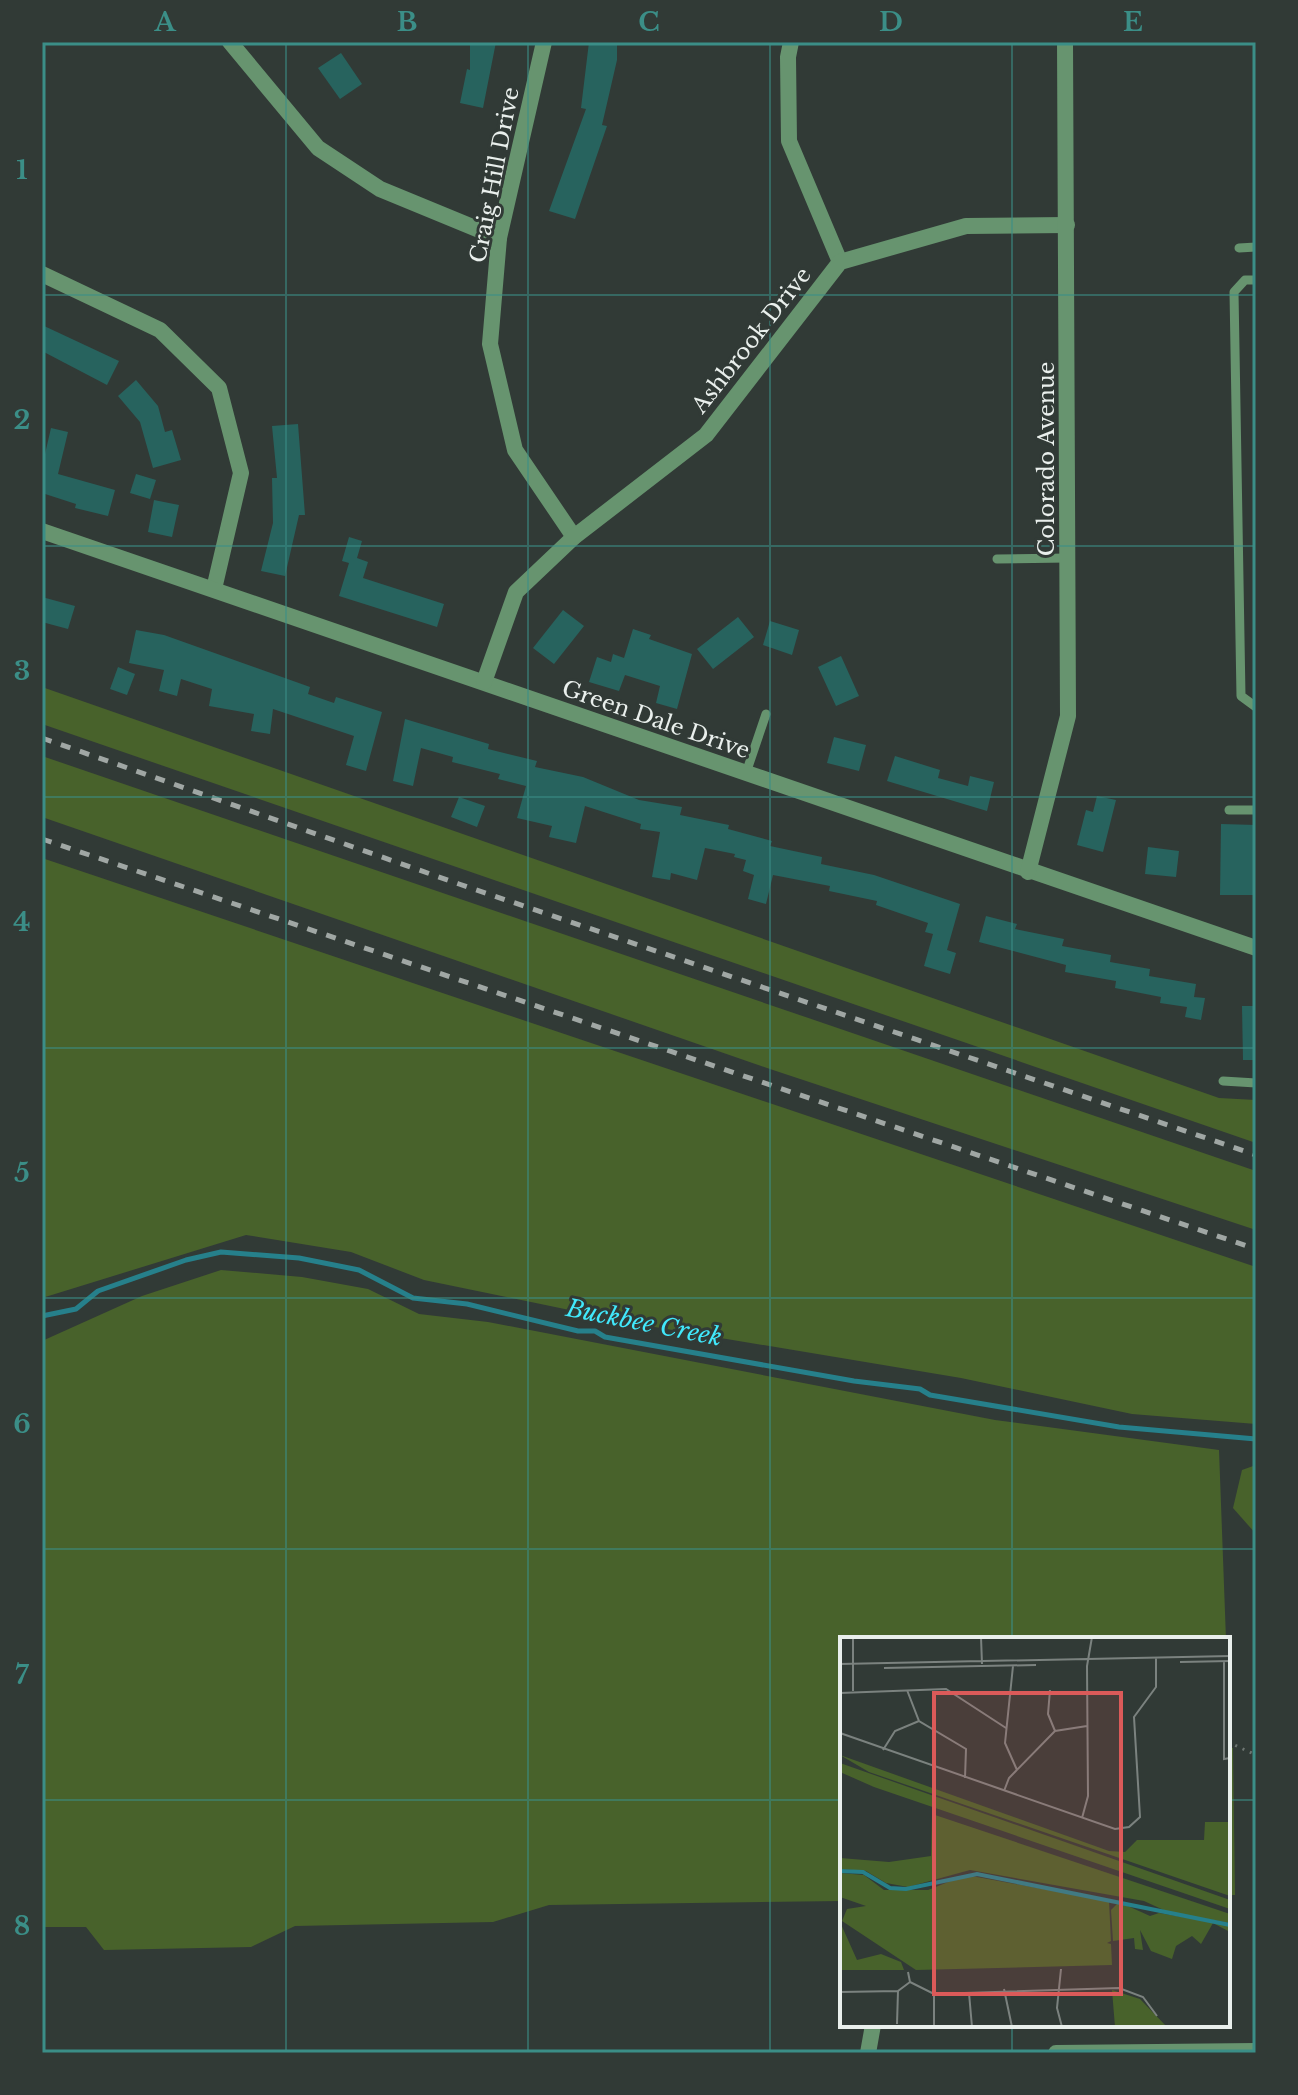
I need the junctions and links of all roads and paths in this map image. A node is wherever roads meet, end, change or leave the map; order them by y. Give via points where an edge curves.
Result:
1 (544, 42) edge
2 (791, 42) edge
3 (1065, 42) edge
4 (237, 44) edge
5 (1067, 225) junction
6 (499, 238) junction
7 (1256, 247) edge
8 (1239, 248) dead end
9 (840, 262) junction
10 (42, 274) edge
11 (1256, 280) edge
12 (42, 531) edge
13 (574, 537) junction
14 (1068, 558) junction
15 (997, 559) dead end
16 (214, 589) junction
17 (484, 682) junction
18 (1256, 707) edge
19 (766, 714) dead end
20 (746, 773) junction
21 (1229, 810) dead end
22 (1256, 810) edge
23 (1028, 872) junction
24 (1256, 948) edge
25 (1223, 1081) dead end
26 (1256, 1083) edge
27 (1230, 1743) edge
28 (1256, 1755) edge
29 (873, 2027) edge
30 (1256, 2051) edge
31 (868, 2053) edge
32 (1056, 2053) edge

1 - 6 street, Craig Hill Drive
2 - 9 street via 789,141
3 - 5 street, Colorado Avenue
4 - 6 street via 269,92 318,148 380,189
5 - 9 street, Ashbrook Drive via 966,226
5 - 14 street, Colorado Avenue
6 - 13 street, Craig Hill Drive via 490,344 515,450
7 - 8 lane
9 - 13 street, Ashbrook Drive via 706,435
10 - 16 street via 160,330 219,388 241,473
11 - 18 lane via 1245,280 1234,292 1241,696
12 - 16 street, Green Dale Drive
13 - 17 street, Ashbrook Drive via 516,592
14 - 15 lane
14 - 23 street, Colorado Avenue via 1068,716
16 - 17 street, Green Dale Drive
17 - 20 street, Green Dale Drive
19 - 20 lane
20 - 23 street, Green Dale Drive
21 - 22 lane
23 - 24 street, Green Dale Drive
25 - 26 lane
27 - 28 path
29 - 31 street
30 - 32 street

